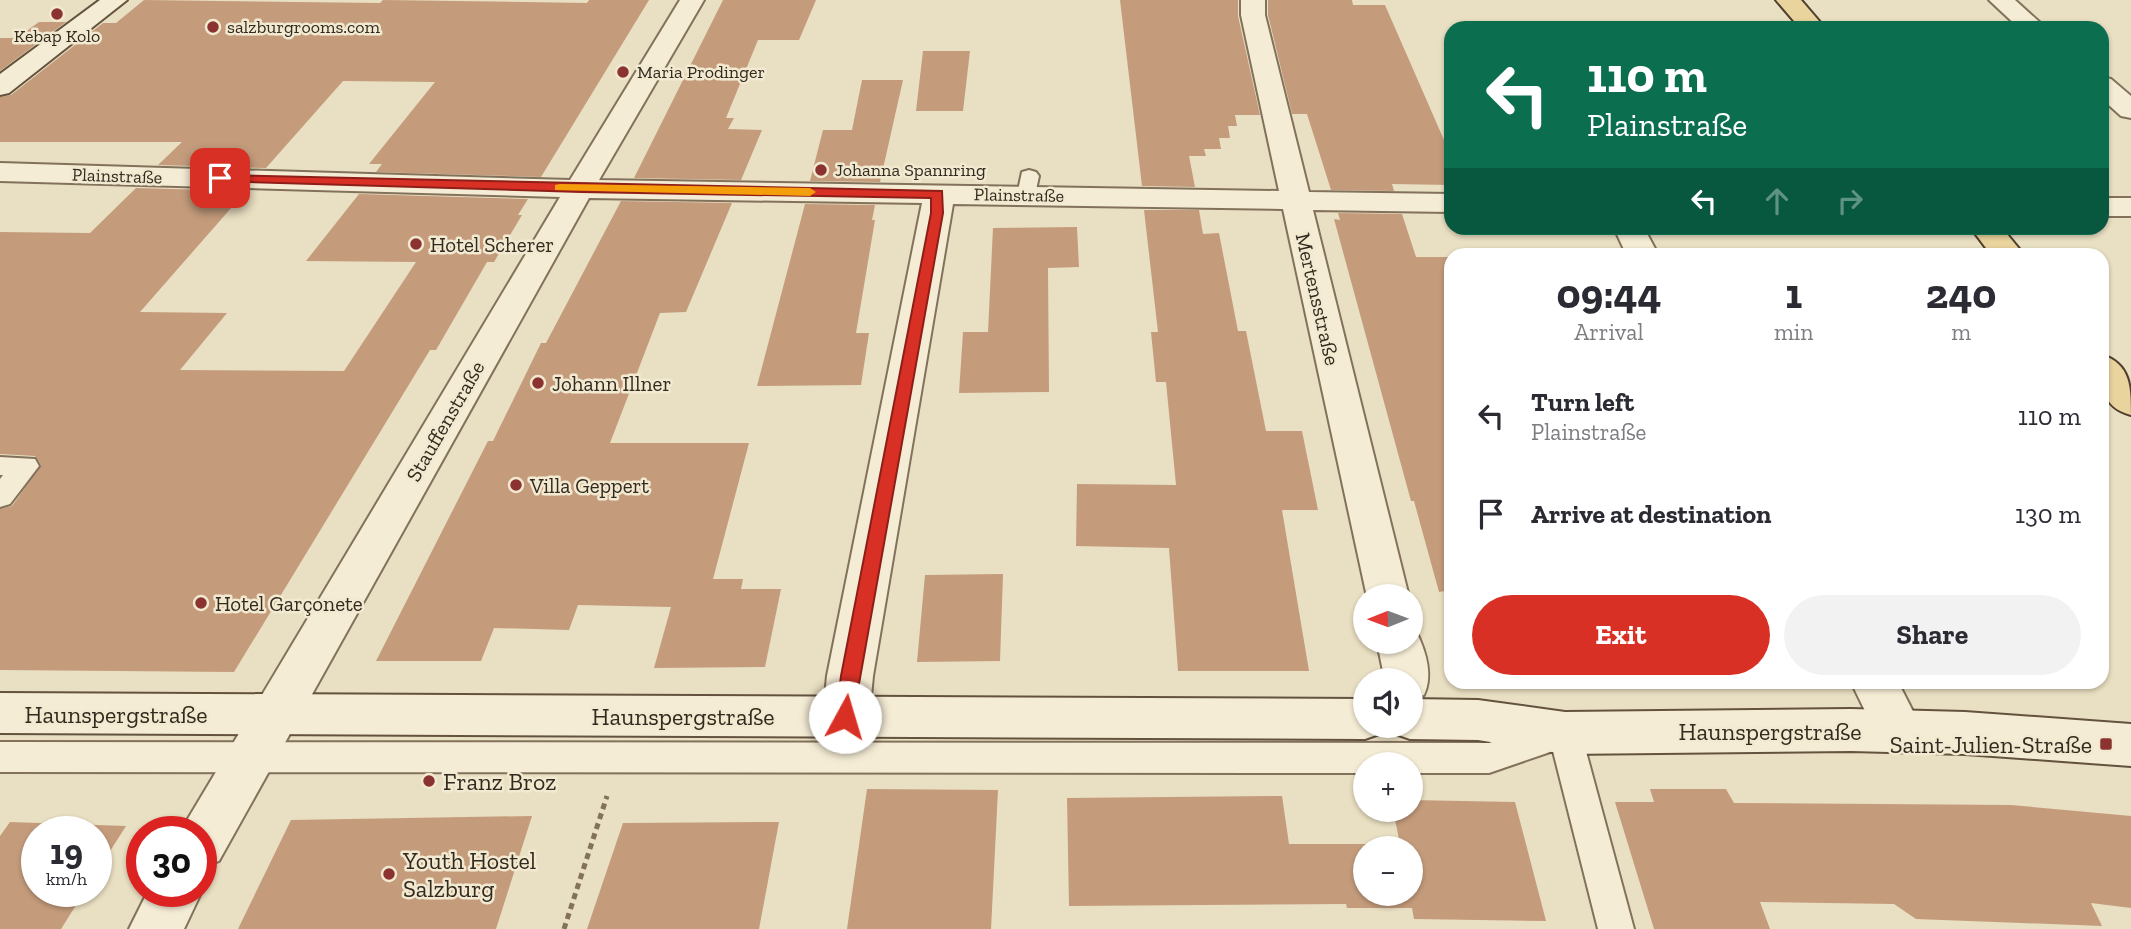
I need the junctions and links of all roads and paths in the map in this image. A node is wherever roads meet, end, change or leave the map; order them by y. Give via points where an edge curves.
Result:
1 (115, 0) edge
2 (692, 0) edge
3 (1253, 0) edge
4 (1788, 0) edge
5 (2001, 0) edge
6 (1807, 21) edge
7 (2026, 21) edge
8 (0, 87) edge
9 (2109, 91) edge
10 (2131, 110) edge
11 (0, 172) edge
12 (581, 189) junction
13 (938, 194) junction
14 (1295, 199) junction
15 (1444, 204) edge
16 (2131, 206) edge
17 (2109, 207) edge
18 (2109, 376) edge
19 (2131, 403) edge
20 (0, 466) edge
21 (0, 497) edge
22 (1385, 584) edge
23 (1878, 689) edge
24 (1423, 706) edge
25 (0, 713) edge
26 (275, 714) junction
27 (845, 717) junction
28 (1353, 719) edge
29 (1899, 732) junction
30 (1565, 733) junction
31 (2131, 745) edge
32 (251, 756) junction
33 (0, 757) edge
34 (610, 788) dead end
35 (217, 816) edge
36 (168, 907) edge
37 (156, 929) edge
38 (564, 929) edge
39 (1616, 929) edge

1 - 8 street
2 - 12 street, Stauffenstraße
3 - 14 street, Mertensstraße
4 - 6 main road
5 - 7 street
9 - 10 street
11 - 12 street, Plainstraße
12 - 13 street, Plainstraße
12 - 26 street, Stauffenstraße
13 - 14 street, Plainstraße via 1028,186
13 - 27 street
14 - 15 street, Plainstraße
14 - 22 street, Mertensstraße
16 - 17 street
18 - 19 main road
20 - 21 lane via 26,466
23 - 29 street
24 - 30 street, Haunspergstraße via 1478,720
25 - 26 street, Haunspergstraße
26 - 27 street, Haunspergstraße
26 - 32 street, Stauffenstraße
27 - 28 street, Haunspergstraße
29 - 30 street, Haunspergstraße
29 - 31 street, Haunspergstraße
30 - 32 lane via 1489,758
30 - 39 lane
32 - 33 lane
32 - 35 street, Stauffenstraße
34 - 38 path
36 - 37 street

